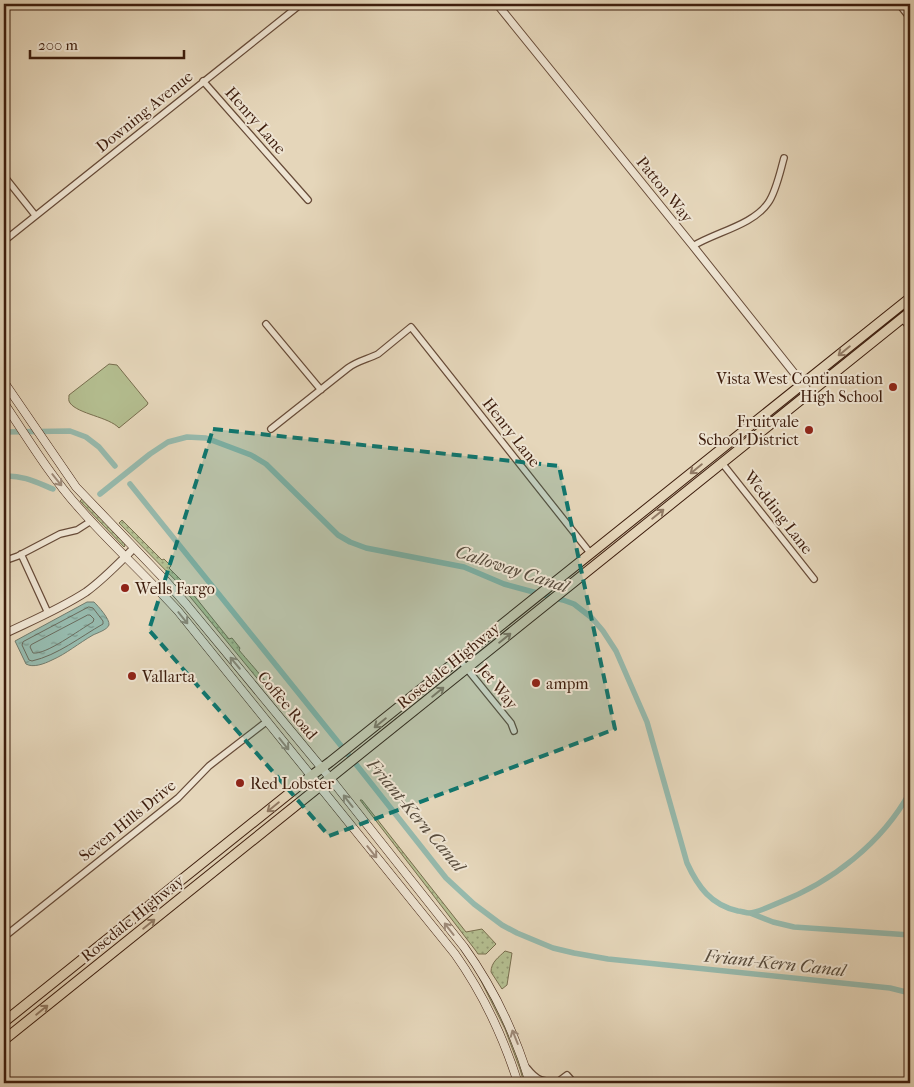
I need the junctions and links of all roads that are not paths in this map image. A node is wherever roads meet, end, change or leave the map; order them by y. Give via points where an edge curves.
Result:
1 (301, 4) edge
2 (497, 4) edge
3 (899, 4) edge
4 (910, 16) edge
5 (203, 81) junction
6 (784, 158) dead end
7 (4, 176) edge
8 (308, 200) dead end
9 (35, 215) junction
10 (4, 241) edge
11 (694, 246) junction
12 (910, 298) edge
13 (910, 305) edge
14 (900, 306) junction
15 (910, 312) edge
16 (902, 319) junction
17 (266, 324) dead end
18 (910, 328) edge
19 (858, 355) junction
20 (803, 384) junction
21 (5, 385) edge
22 (321, 390) junction
23 (810, 393) junction
24 (4, 404) edge
25 (271, 429) dead end
26 (722, 463) junction
27 (642, 513) junction
28 (92, 521) junction
29 (134, 548) junction
30 (21, 554) junction
31 (591, 554) junction
32 (126, 556) junction
33 (4, 561) edge
34 (598, 563) junction
35 (814, 578) dead end
36 (559, 586) junction
37 (48, 613) junction
38 (4, 634) edge
39 (459, 660) junction
40 (467, 669) junction
41 (266, 722) junction
42 (514, 731) dead end
43 (322, 768) junction
44 (311, 776) junction
45 (330, 778) junction
46 (319, 787) junction
47 (4, 937) edge
48 (4, 1022) edge
49 (4, 1040) edge
50 (524, 1064) junction
51 (557, 1082) edge
52 (518, 1083) edge
53 (530, 1083) edge
54 (574, 1083) edge

1 - 5 street, Downing Avenue
2 - 11 street, Patton Way
3 - 4 street
5 - 8 street, Henry Lane
5 - 9 street, Downing Avenue
6 - 11 street via 768,203 758,214
7 - 9 street
9 - 10 street, Downing Avenue
11 - 20 street, Patton Way
12 - 14 main road, Rosedale Highway
13 - 16 main road
14 - 19 main road via 892,319 860,345
14 -> 20 main road, Rosedale Highway
15 - 16 main road, Rosedale Highway
16 - 18 street
16 - 19 main road, Rosedale Highway
17 - 22 street
19 - 23 main road, Rosedale Highway
20 - 23 street, Patton Way
20 -> 27 main road, Rosedale Highway
21 - 29 main road, Coffee Road via 76,487
22 - 25 street
22 - 31 street, Henry Lane via 352,365 378,354 411,327
23 - 26 main road, Rosedale Highway
24 -> 28 main road, Coffee Road via 48,470
34 -> 26 main road, Rosedale Highway
26 - 35 street, Wedding Lane
27 - 31 main road, Rosedale Highway
27 - 34 main road via 637,523 601,553
28 - 30 street
28 - 32 main road, Coffee Road
29 - 32 street
43 -> 29 main road, Coffee Road via 186,604
30 - 33 street
30 - 37 street
31 - 36 main road, Rosedale Highway
32 - 37 street via 86,592
32 -> 41 main road, Coffee Road via 178,611
34 - 36 main road, Rosedale Highway
36 - 39 main road, Rosedale Highway via 535,598
40 -> 36 main road, Rosedale Highway via 546,604
37 - 38 street
39 - 40 street, Jet Way
39 -> 43 main road, Rosedale Highway
40 - 42 street, Jet Way
45 -> 40 main road, Rosedale Highway
41 -> 44 main road, Coffee Road
41 - 47 street, Seven Hills Drive via 209,766 178,798
43 - 44 main road, Rosedale Highway
43 - 45 main road, Coffee Road
44 - 46 main road, Coffee Road
44 -> 48 main road, Rosedale Highway
45 - 46 main road, Rosedale Highway
50 -> 45 main road, Coffee Road via 506,1017 479,968
49 -> 46 main road, Rosedale Highway
46 -> 52 main road, Coffee Road via 469,974 496,1024
50 - 51 street, Coffee Road via 539,1080
50 - 53 main road, Coffee Road
51 - 54 street, Coffee Road via 567,1075

